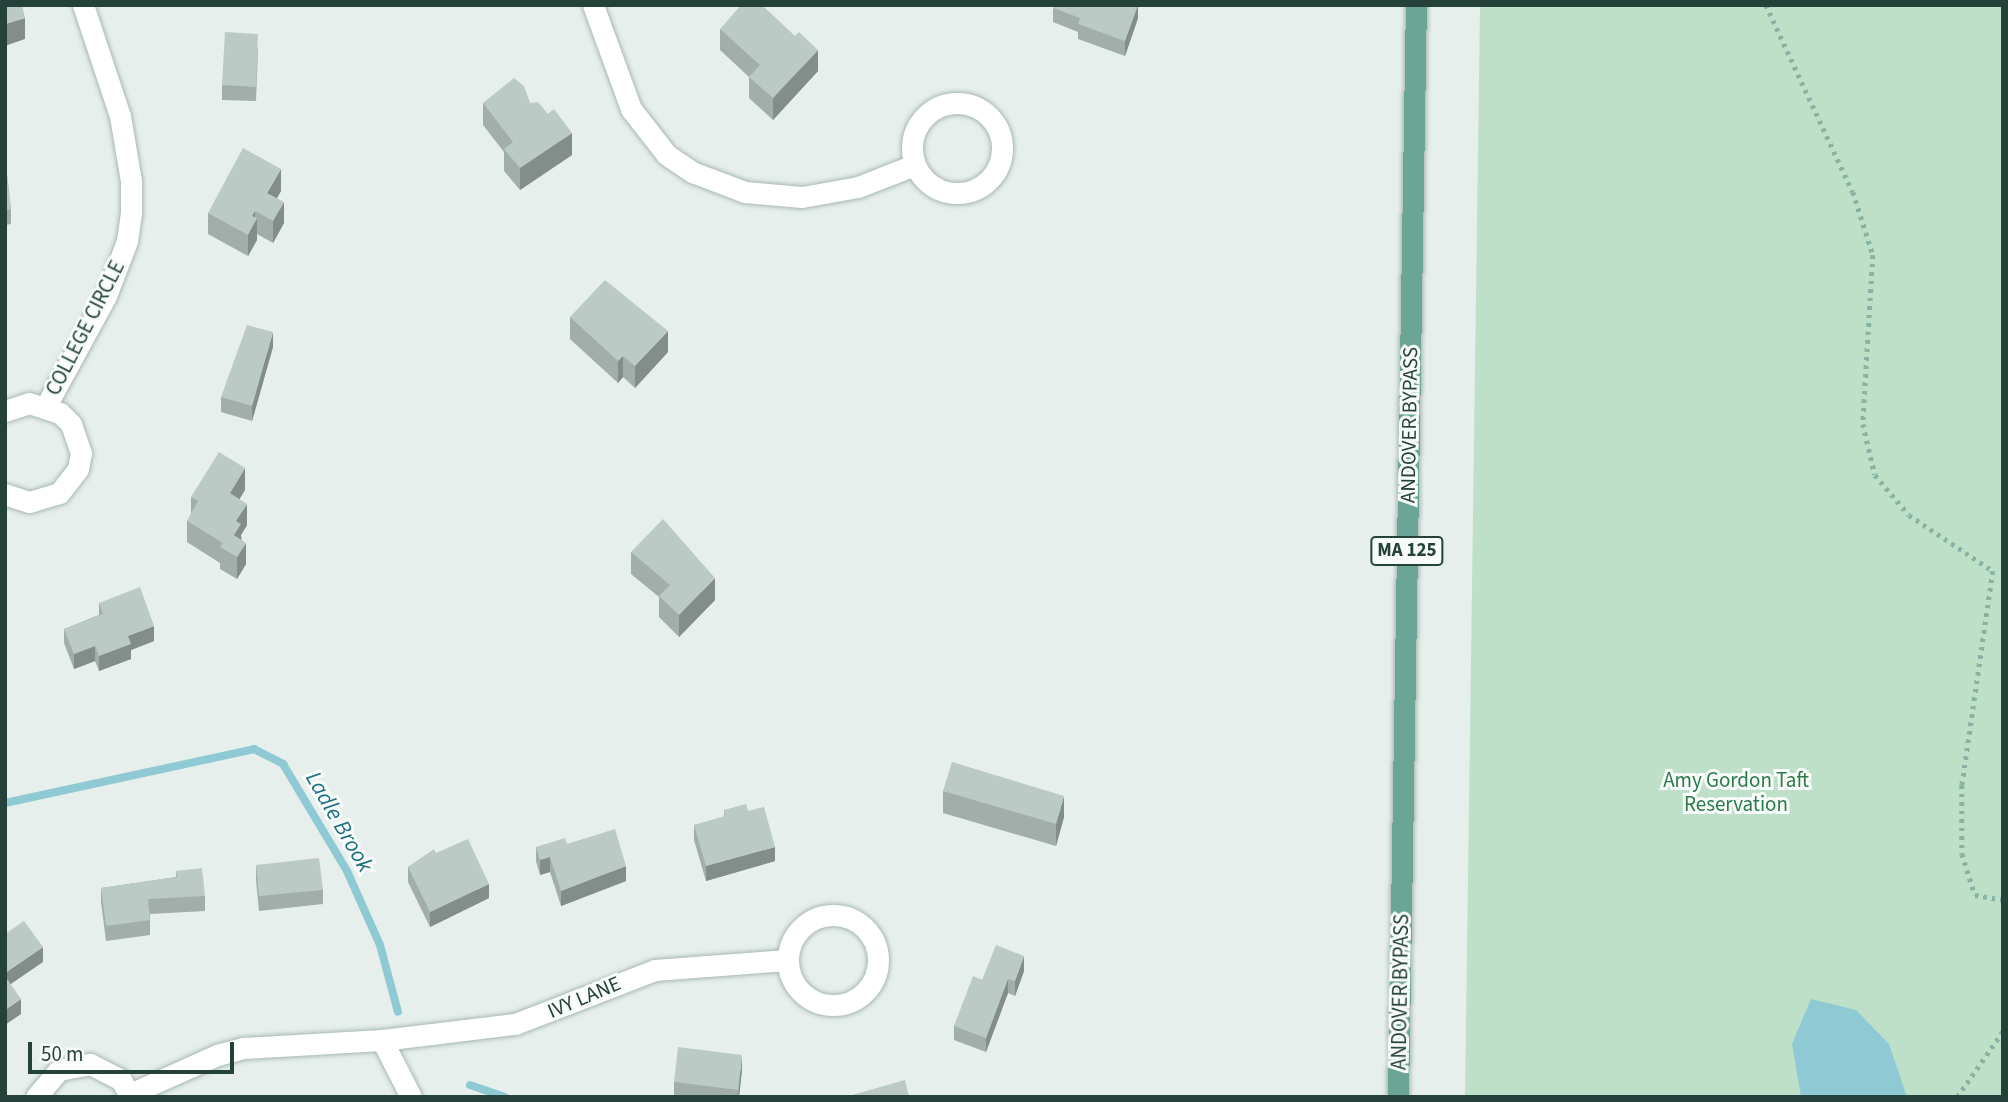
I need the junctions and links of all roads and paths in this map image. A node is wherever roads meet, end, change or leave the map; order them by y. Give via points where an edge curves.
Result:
1 (83, 5) edge
2 (593, 5) edge
3 (1416, 5) edge
4 (1766, 5) edge
5 (914, 165) junction
6 (46, 406) junction
7 (5, 411) edge
8 (5, 494) edge
9 (2003, 900) edge
10 (788, 960) junction
11 (2003, 1031) edge
12 (382, 1041) junction
13 (131, 1096) edge
14 (36, 1097) edge
15 (411, 1097) edge
16 (1398, 1097) edge
17 (1957, 1097) edge

1 - 6 street, COLLEGE CIRCLE via 120,117 131,181 131,213 127,241 106,296
2 - 5 street via 631,109 667,155 692,172 745,192 802,197 858,187
3 - 16 main road, ANDOVER BYPASS / MA 125
4 - 9 path via 1853,192 1873,255 1863,425 1875,475 1909,514 1993,571 1962,785 1962,854 1975,895
5 - 5 street via 911,151 916,130 929,112 941,106 971,105 985,112 1002,138 998,169 975,190 946,193 927,182
6 - 7 street, COLLEGE CIRCLE via 29,404
6 - 8 street, COLLEGE CIRCLE via 71,424 81,453 78,469 65,488 45,500 29,502
10 - 10 street via 797,988 821,1004 836,1006 851,1003 873,983 878,954 873,940 852,919 822,916 798,932
10 - 12 street, IVY LANE via 656,970 515,1024
11 - 17 path
12 - 13 street, IVY LANE via 244,1048 218,1055
12 - 15 street
13 - 14 street, IVY LANE via 107,1069 74,1064 47,1079

